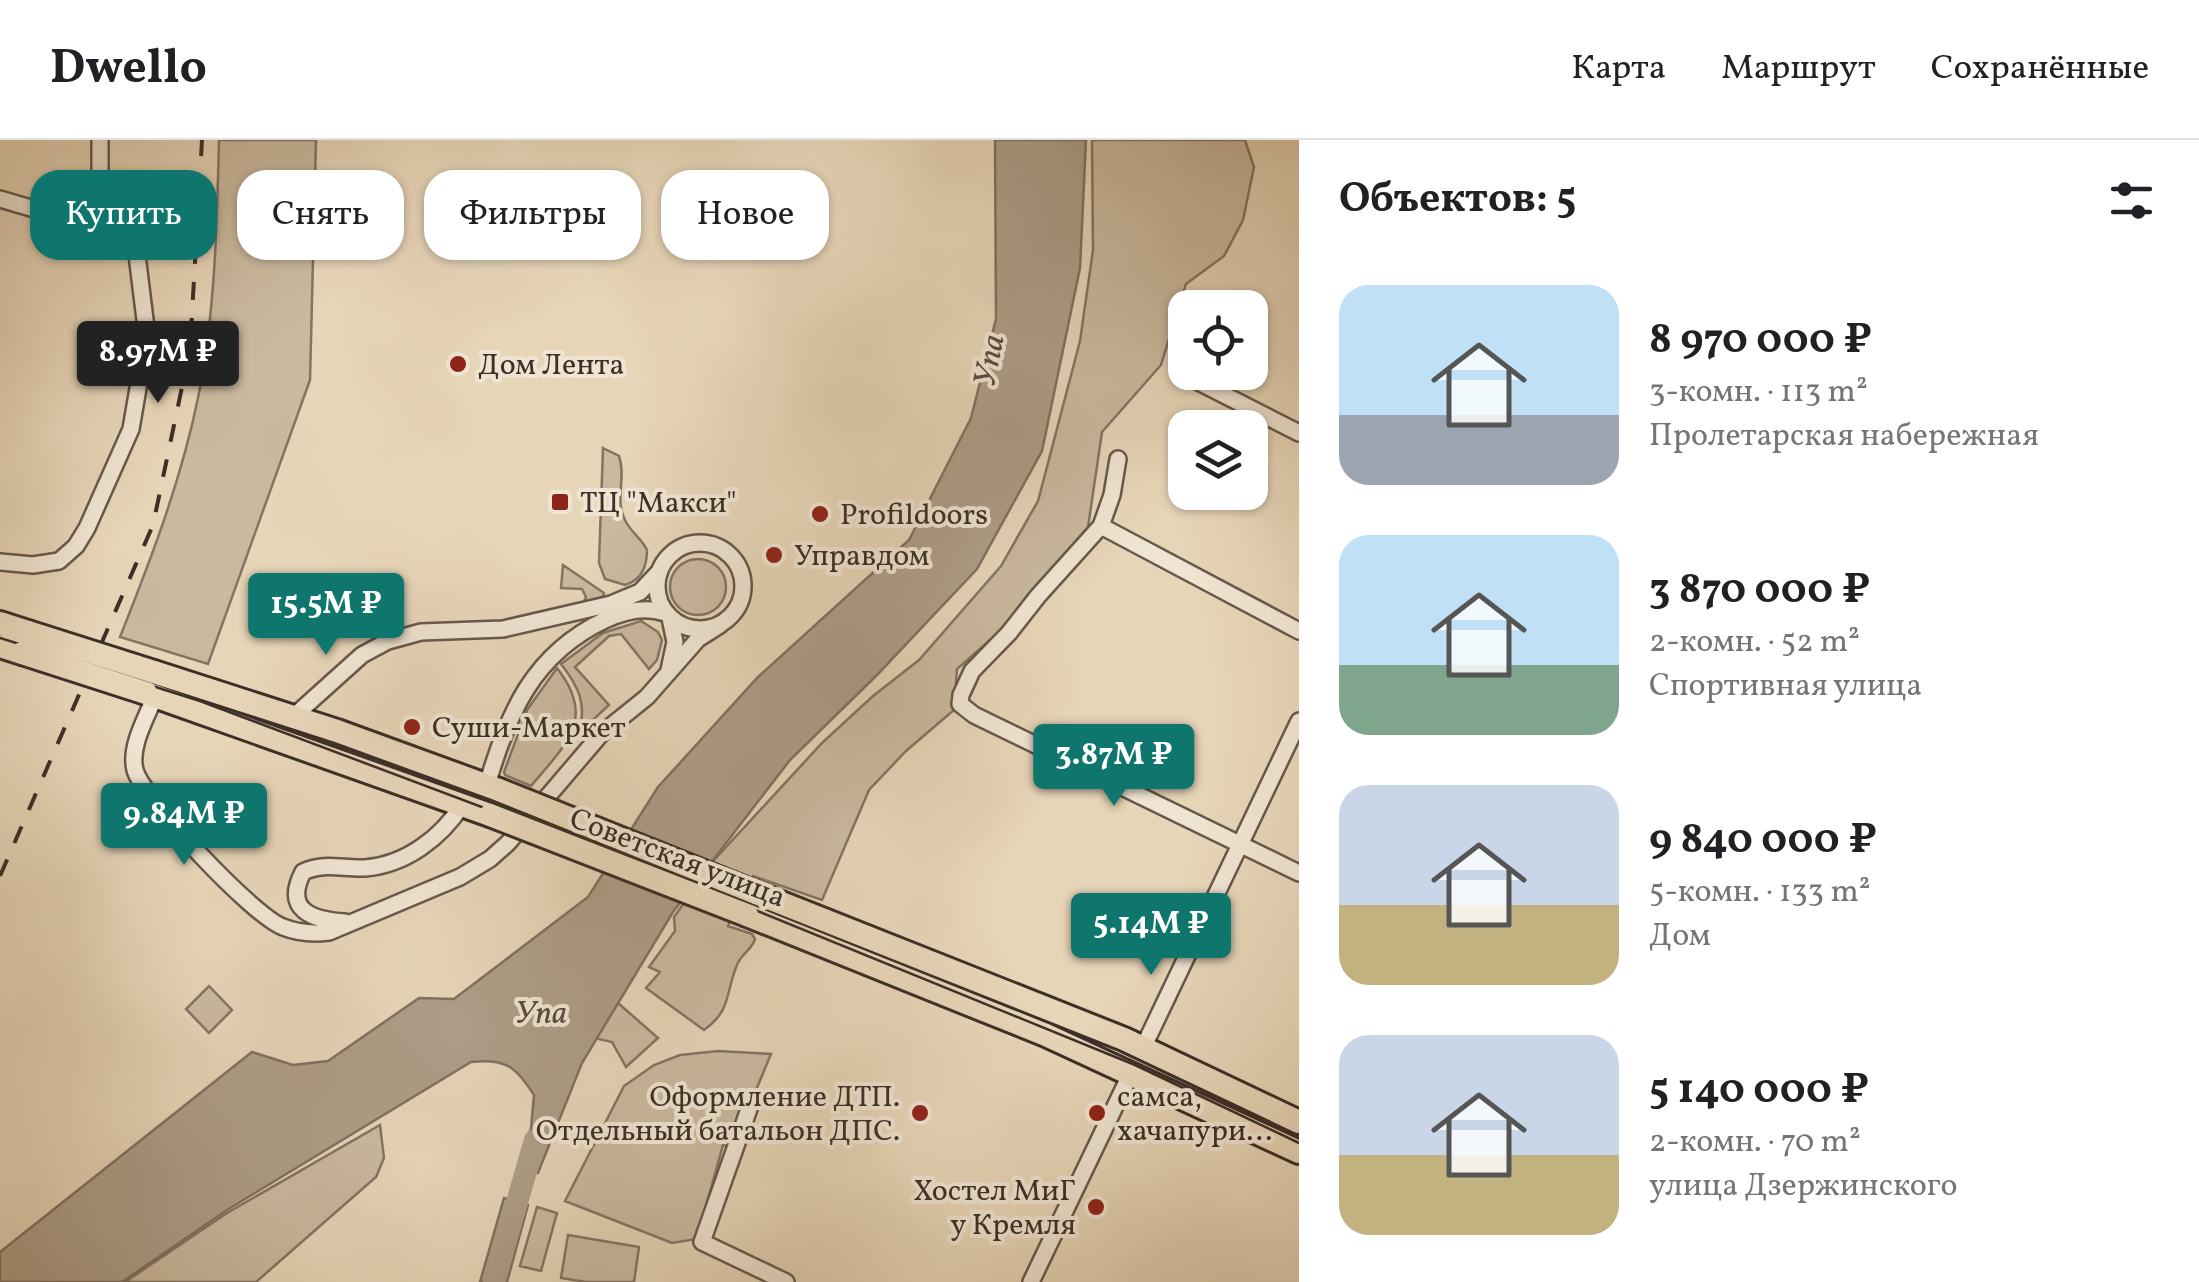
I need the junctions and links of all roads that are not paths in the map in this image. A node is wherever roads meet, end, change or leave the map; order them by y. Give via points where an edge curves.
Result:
1 (100, 140) edge
2 (100, 170) edge
3 (1, 202) edge
4 (30, 209) edge
5 (138, 260) edge
6 (1215, 390) edge
7 (1299, 433) edge
8 (1118, 459) dead end
9 (1101, 526) junction
10 (0, 562) edge
11 (658, 572) junction
12 (668, 615) junction
13 (0, 623) edge
14 (720, 625) junction
15 (1299, 631) edge
16 (17, 644) edge
17 (665, 678) junction
18 (152, 687) junction
19 (293, 717) junction
20 (1299, 721) edge
21 (493, 788) junction
22 (462, 804) junction
23 (1241, 844) junction
24 (1299, 873) edge
25 (349, 922) junction
26 (1142, 1048) junction
27 (1131, 1073) junction
28 (749, 1109) dead end
29 (1299, 1122) edge
30 (1299, 1152) edge
31 (786, 1282) edge
32 (1031, 1282) edge

1 - 2 street
3 - 4 street
5 - 10 street via 146,336 131,430 88,528 59,561
6 - 7 street
8 - 9 street
9 - 15 street
9 - 23 street via 972,671 960,704
11 - 12 street via 657,594
11 - 14 street via 667,557 689,544 728,553 743,592
11 - 19 street via 640,592 611,604 503,628 421,632 388,641 362,655
12 - 14 street via 694,630
12 - 17 street via 675,642
12 - 21 street via 645,609 615,616 551,656 523,692
13 - 16 main road, Советская улица
14 - 17 street via 698,639
16 - 18 main road, Советская улица, bridge
17 - 25 street via 601,734 490,859
18 - 19 main road, Советская улица
18 - 22 main road, Советская улица
18 - 25 street via 134,768 146,793 264,916 312,934
19 - 21 main road, Советская улица
20 - 23 street
21 - 26 main road, Советская улица, bridge
22 - 25 street via 427,843 394,863 303,872 297,884 302,909 311,917
22 - 27 main road, Советская улица, bridge
23 - 24 street
23 - 26 street
26 - 27 main road
26 - 29 main road, Советская улица
27 - 30 main road, Советская улица
27 - 32 street
28 - 31 street via 702,1242

